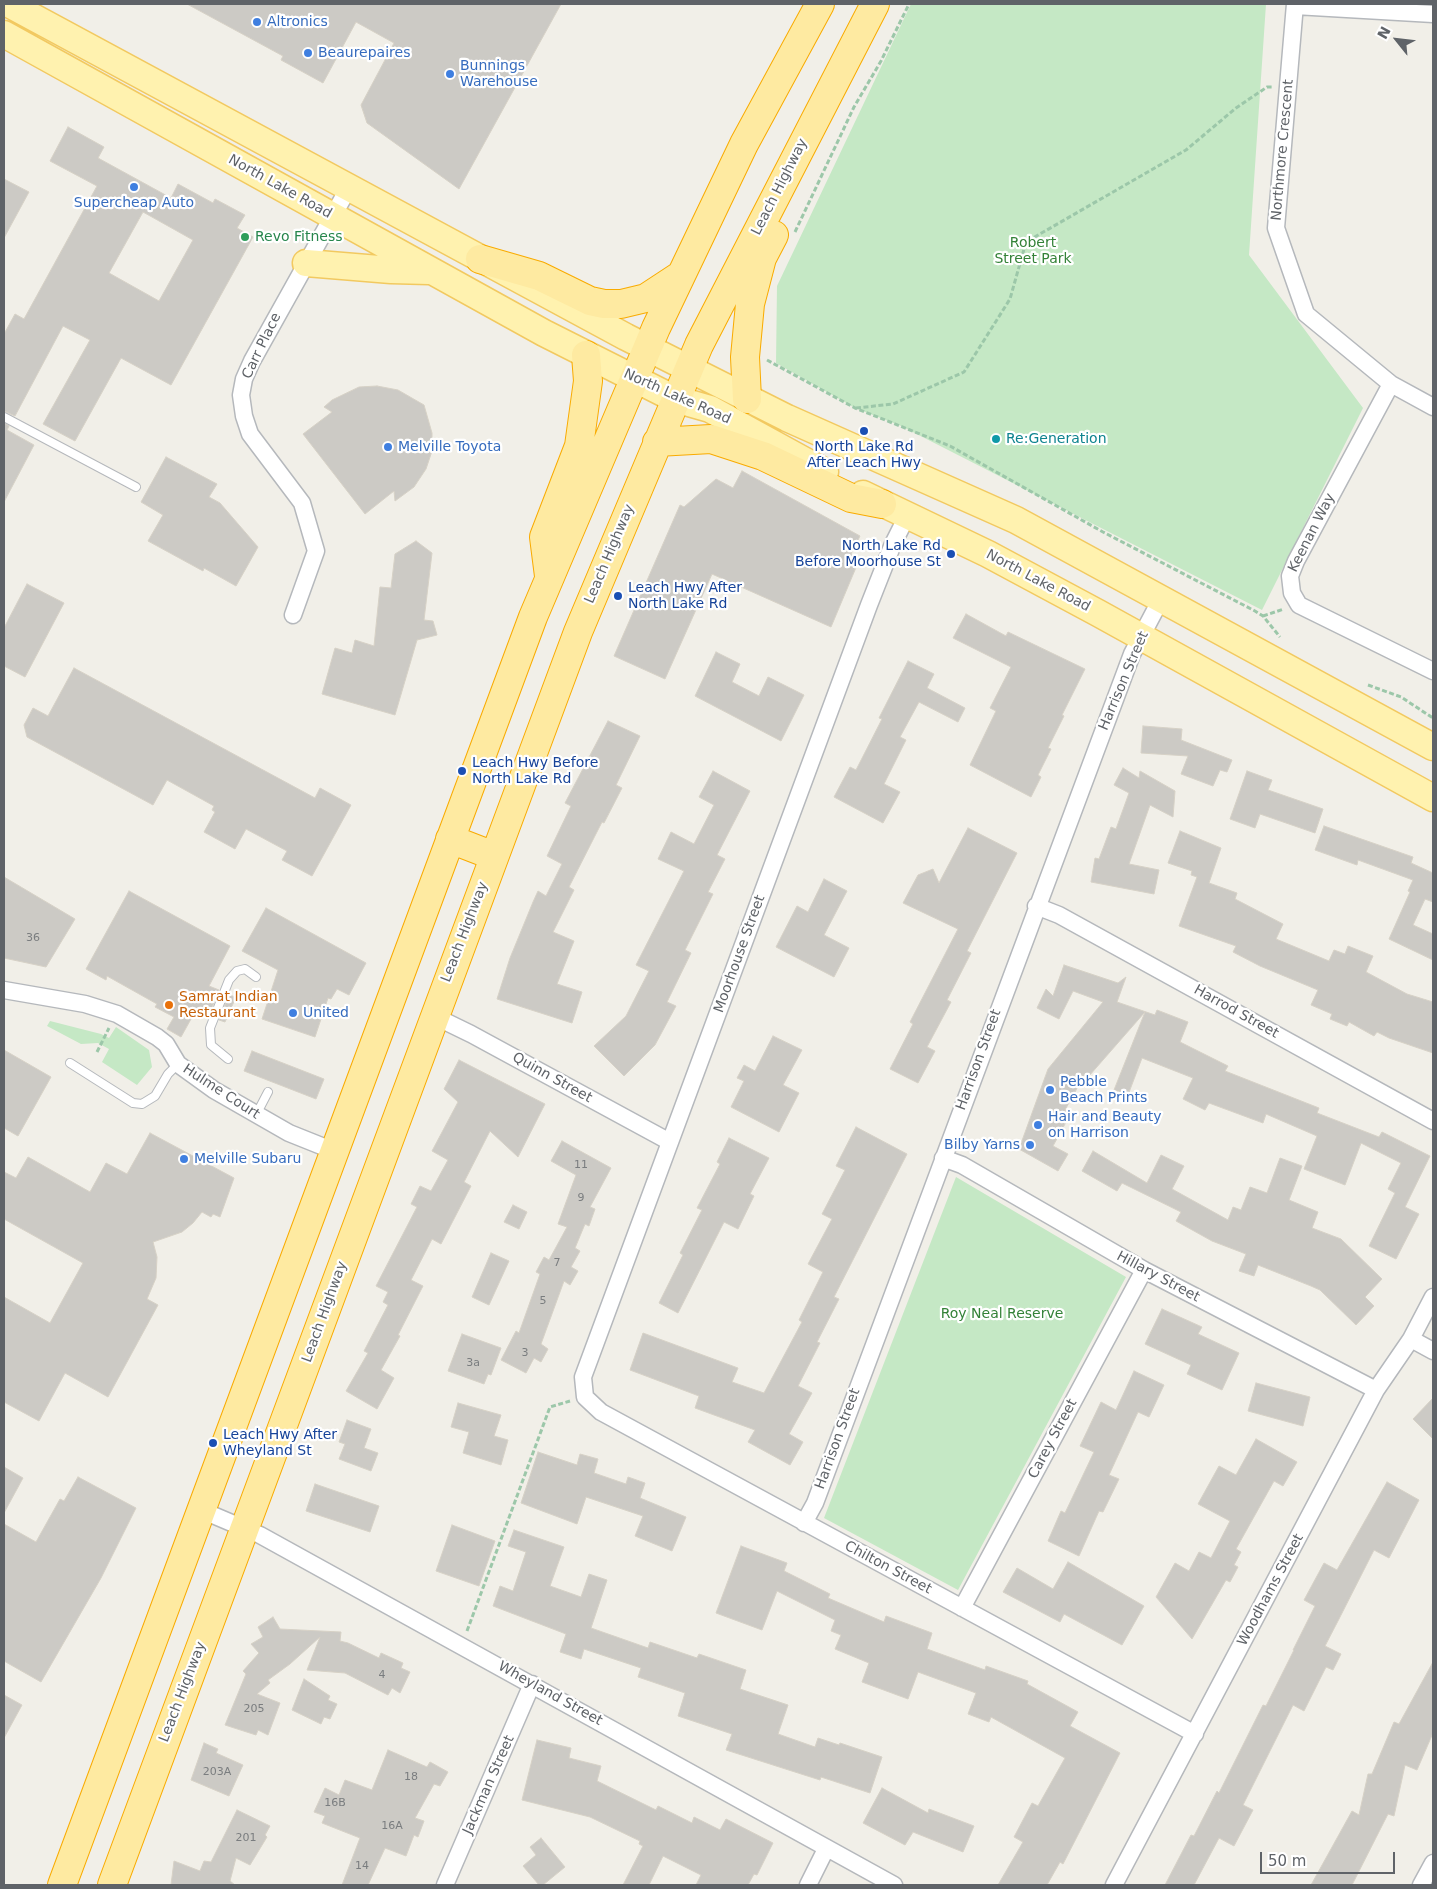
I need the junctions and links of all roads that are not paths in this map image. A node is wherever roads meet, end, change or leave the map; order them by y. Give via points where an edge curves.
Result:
1 (9, 4) edge
2 (820, 4) edge
3 (875, 4) edge
4 (1295, 5) edge
5 (1433, 14) edge
6 (4, 34) edge
7 (847, 54) junction
8 (348, 189) junction
9 (333, 216) junction
10 (480, 259) junction
11 (306, 263) junction
12 (432, 271) junction
13 (681, 275) junction
14 (647, 347) junction
15 (586, 355) junction
16 (688, 369) junction
17 (633, 378) junction
18 (1392, 384) junction
19 (675, 399) junction
20 (747, 399) junction
21 (1433, 406) edge
22 (4, 417) edge
23 (657, 442) junction
24 (136, 487) dead end
25 (882, 504) junction
26 (908, 514) junction
27 (550, 577) junction
28 (1161, 599) junction
29 (293, 615) dead end
30 (1140, 637) junction
31 (1433, 671) edge
32 (1433, 747) edge
33 (1433, 798) edge
34 (450, 839) junction
35 (494, 856) junction
36 (1036, 906) junction
37 (256, 977) dead end
38 (4, 990) edge
39 (434, 1016) junction
40 (228, 1059) dead end
41 (70, 1063) dead end
42 (178, 1064) junction
43 (268, 1092) dead end
44 (256, 1115) junction
45 (1433, 1121) edge
46 (670, 1142) junction
47 (334, 1152) junction
48 (943, 1158) junction
49 (1144, 1270) junction
50 (1433, 1297) edge
51 (1411, 1339) junction
52 (1433, 1351) edge
53 (1376, 1390) junction
54 (585, 1397) joint
55 (201, 1510) junction
56 (804, 1523) junction
57 (245, 1528) junction
58 (962, 1608) junction
59 (532, 1684) junction
60 (1195, 1734) junction
61 (826, 1849) junction
62 (1433, 1862) edge
63 (62, 1885) edge
64 (112, 1885) edge
65 (445, 1885) edge
66 (808, 1885) edge
67 (894, 1885) edge
68 (1114, 1885) edge
69 (1421, 1885) edge

1 - 8 main road, North Lake Road
2 - 13 highway via 744,144
3 - 7 highway, Leach Highway
4 - 5 street
4 - 18 street, Northmore Crescent via 1276,228 1306,314
6 - 9 main road, North Lake Road
7 - 16 highway, Leach Highway
7 - 20 highway via 841,95 762,258 750,304 746,340
8 - 9 street, Carr Place
8 - 10 main road, North Lake Road
9 - 11 street, Carr Place
9 - 12 main road, North Lake Road
10 - 13 highway via 540,276 590,301 604,304 646,298
10 - 14 main road, North Lake Road
11 - 12 main road
11 - 29 street, Carr Place via 252,360 241,395 250,434 302,503 316,550
12 - 15 main road, North Lake Road
13 - 14 highway
14 - 16 main road, North Lake Road
14 - 17 highway
15 - 17 main road, North Lake Road
15 - 27 highway via 588,381 580,446 544,537
16 - 19 highway, Leach Highway
16 - 20 main road, North Lake Road
17 - 19 main road, North Lake Road
17 - 27 highway
18 - 21 street, Northmore Crescent
18 - 31 street, Keenan Way via 1296,560 1290,576 1292,593 1299,605
19 - 23 highway, Leach Highway
19 - 25 main road, North Lake Road via 710,409
20 - 28 main road, North Lake Road via 1016,520
22 - 24 lane
23 - 25 highway via 711,439 763,456 851,498
23 - 35 highway, Leach Highway via 578,632
25 - 26 main road, North Lake Road
26 - 30 main road, North Lake Road
26 - 46 street, Moorhouse Street via 892,544
27 - 34 highway
28 - 30 street, Harrison Street
28 - 32 main road, North Lake Road
30 - 33 main road, North Lake Road
30 - 36 street, Harrison Street
34 - 35 highway
34 - 47 highway
35 - 39 highway, Leach Highway
36 - 45 street, Harrod Street via 1060,914
36 - 48 street, Harrison Street
37 - 40 lane via 245,969 237,971 229,980 210,1028 211,1045
38 - 42 street, Hulme Court via 85,1004 117,1014 166,1044
39 - 46 street, Quinn Street
39 - 57 highway, Leach Highway
41 - 42 lane via 133,1102 142,1104 155,1096
42 - 44 street, Hulme Court
43 - 44 lane
44 - 47 street, Hulme Court
46 - 54 street, Moorhouse Street via 583,1377
47 - 55 highway
48 - 49 street, Hillary Street
48 - 56 street, Harrison Street via 815,1503
49 - 53 street, Hillary Street
49 - 58 street, Carey Street
50 - 51 street, Woodhams Street
51 - 52 street
51 - 53 street, Woodhams Street
53 - 60 street, Woodhams Street
54 - 56 street, Chilton Street via 601,1412
55 - 57 street, Wheyland Street
55 - 63 highway
56 - 58 street, Chilton Street
57 - 59 street, Wheyland Street
57 - 64 highway, Leach Highway
58 - 60 street, Chilton Street
59 - 61 street, Wheyland Street
59 - 65 street, Jackman Street
60 - 68 street, Woodhams Street
61 - 66 street
61 - 67 street, Wheyland Street
62 - 69 street

